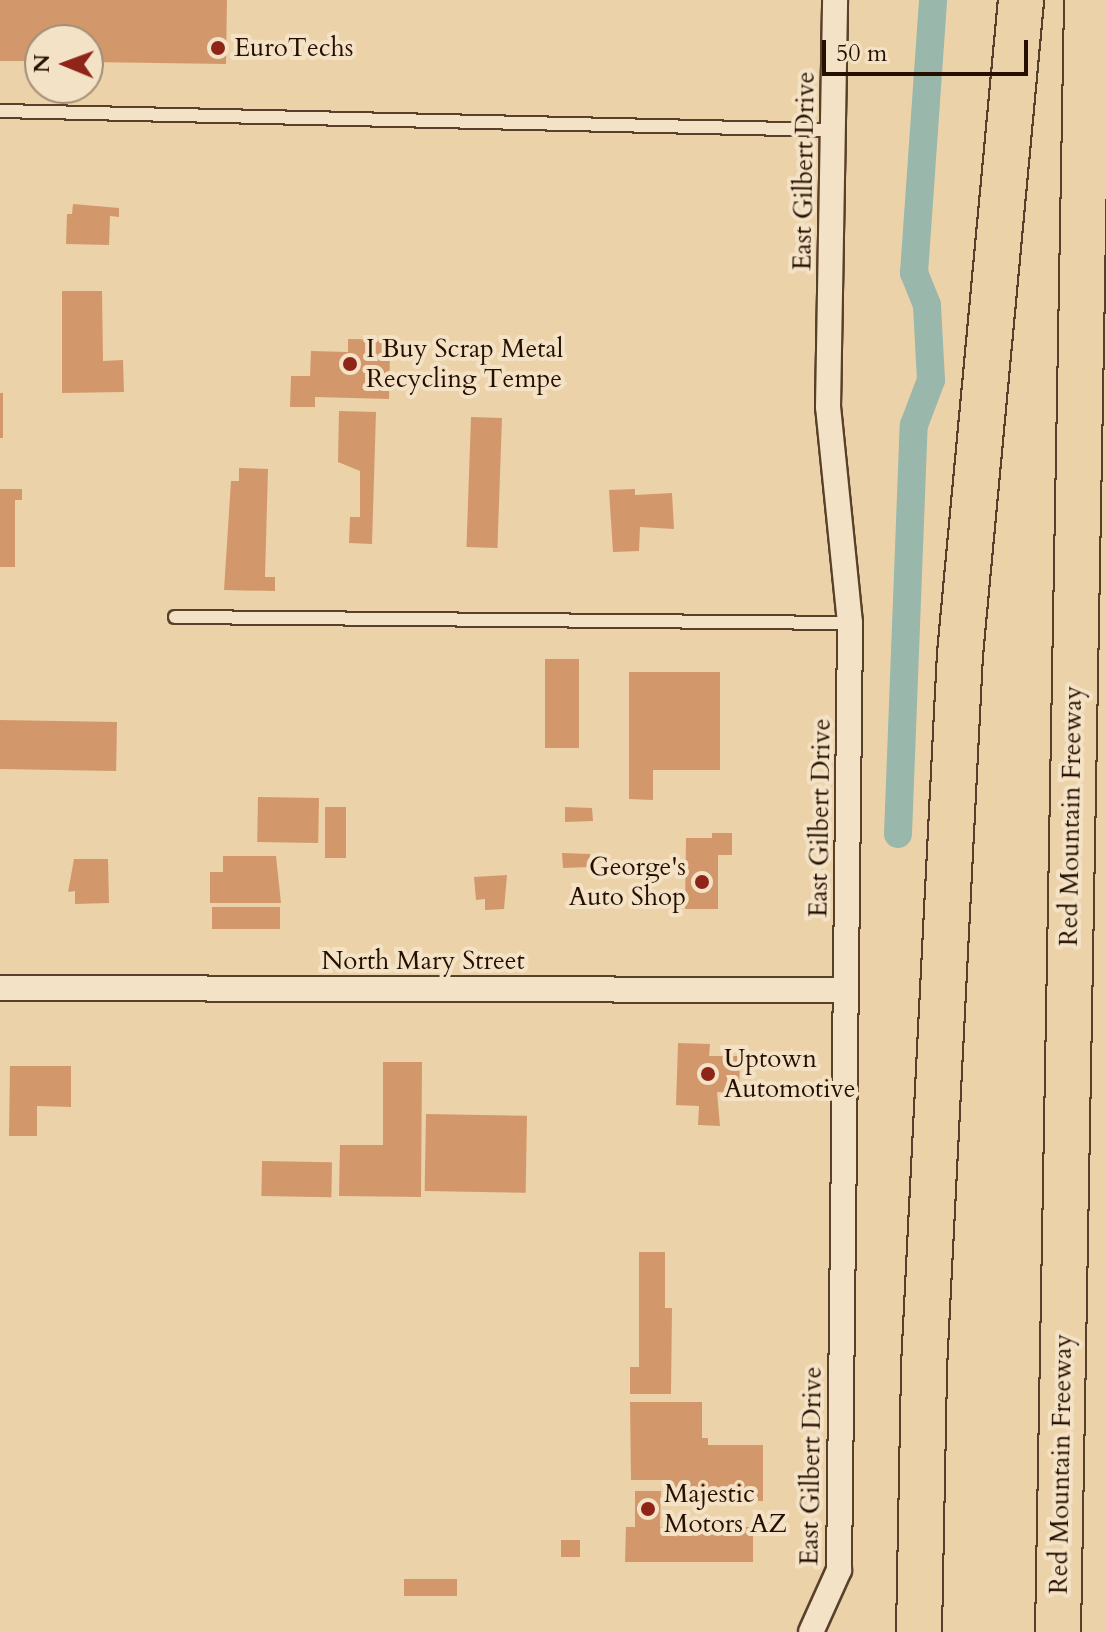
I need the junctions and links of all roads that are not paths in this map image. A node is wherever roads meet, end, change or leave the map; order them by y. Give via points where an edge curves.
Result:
1 (835, 0) edge
2 (1021, 0) edge
3 (1087, 0) edge
4 (0, 111) edge
5 (833, 130) junction
6 (175, 617) dead end
7 (850, 623) junction
8 (0, 988) edge
9 (846, 990) junction
10 (811, 1632) edge
11 (919, 1632) edge
12 (1058, 1632) edge

1 - 5 street, East Gilbert Drive
2 - 11 highway via 960,654 924,1367
3 - 12 highway, Red Mountain Freeway
4 - 5 lane
5 - 7 street, East Gilbert Drive via 828,407
6 - 7 lane
7 - 9 street, East Gilbert Drive
8 - 9 street, North Mary Street
9 - 10 street, East Gilbert Drive via 839,1570

